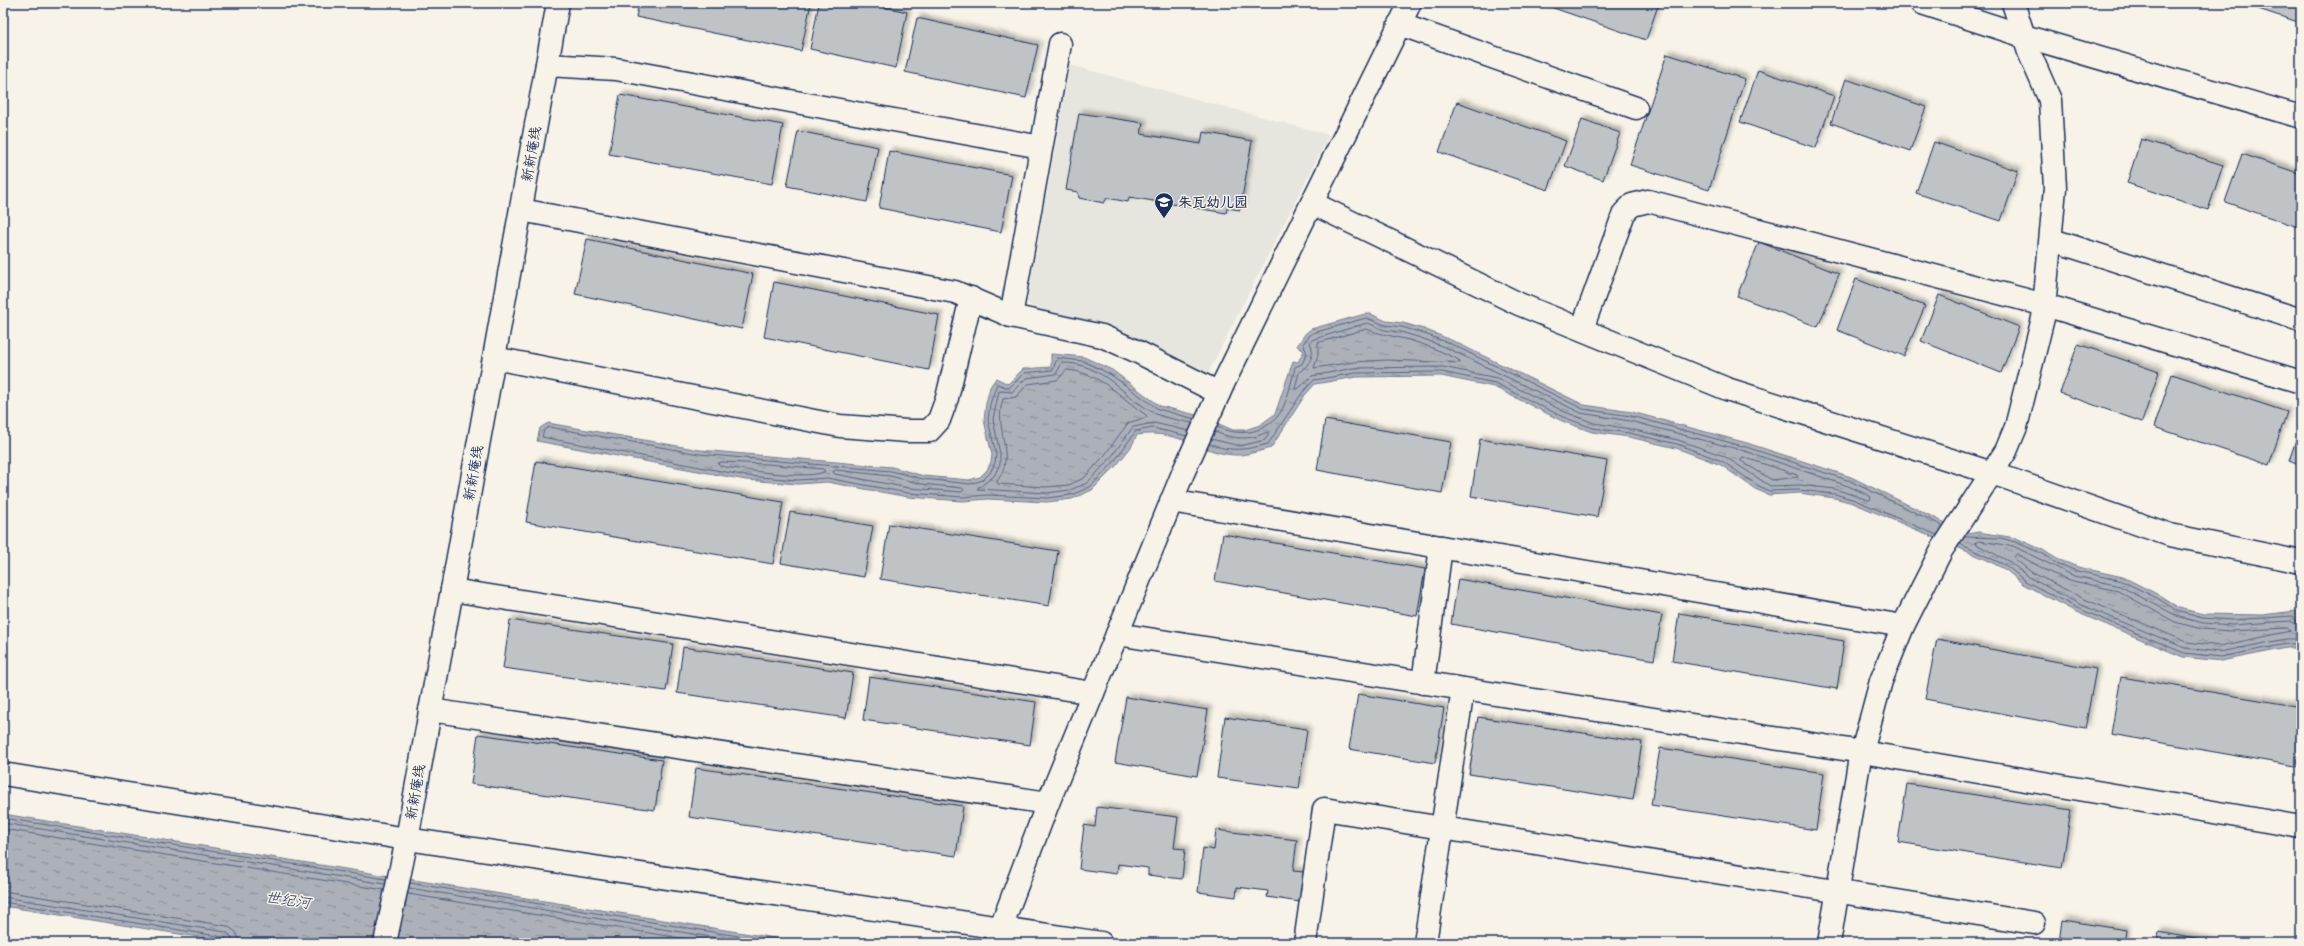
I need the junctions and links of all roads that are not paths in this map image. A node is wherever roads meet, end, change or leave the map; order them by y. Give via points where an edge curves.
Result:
1 (558, 3) edge
2 (1410, 3) edge
3 (1922, 3) edge
4 (2013, 3) edge
5 (1399, 24) junction
6 (2024, 36) junction
7 (1060, 44) dead end
8 (547, 65) junction
9 (1636, 108) dead end
10 (2301, 117) edge
11 (1041, 147) junction
12 (1312, 203) junction
13 (521, 210) junction
14 (2052, 240) junction
15 (971, 298) junction
16 (2045, 305) junction
17 (1011, 316) junction
18 (2301, 320) edge
19 (1582, 329) junction
20 (494, 358) junction
21 (2301, 382) edge
22 (1219, 393) junction
23 (1992, 473) junction
24 (1171, 501) junction
25 (1441, 547) junction
26 (2301, 562) edge
27 (452, 590) junction
28 (1903, 626) junction
29 (1117, 634) junction
30 (1423, 683) junction
31 (1463, 689) junction
32 (1093, 693) junction
33 (430, 710) junction
34 (1862, 752) junction
35 (3, 774) edge
36 (1048, 803) junction
37 (2301, 827) edge
38 (1442, 828) junction
39 (405, 846) junction
40 (1837, 892) junction
41 (2034, 923) dead end
42 (998, 935) edge
43 (385, 943) edge
44 (1102, 943) edge
45 (1305, 943) edge
46 (1425, 943) edge
47 (1829, 943) edge

1 - 8 street, 新新庵线
2 - 5 street
3 - 6 street
4 - 6 street
5 - 9 street
5 - 12 street
6 - 10 street
6 - 14 street via 2050,100 2055,188
7 - 11 street
8 - 11 street via 616,69
8 - 13 street, 新新庵线
11 - 17 street
12 - 19 street via 1519,304
12 - 22 street
13 - 15 street via 955,292
13 - 20 street, 新新庵线
14 - 16 street
14 - 18 street
15 - 17 street
15 - 20 street via 947,398 939,420 929,430 840,426
16 - 19 street via 1648,201 1639,201 1624,213
16 - 21 street
16 - 23 street via 2016,427 2006,452
17 - 22 street via 1102,336
19 - 23 street via 1726,389
20 - 27 street, 新新庵线
22 - 24 street
23 - 26 street via 2170,535
23 - 28 street via 1941,551
24 - 25 street
24 - 29 street
25 - 28 street
25 - 30 street
27 - 32 street
27 - 33 street, 新新庵线
28 - 34 street via 1881,681
29 - 30 street
29 - 32 street
30 - 31 street
31 - 34 street
31 - 38 street
32 - 36 street
33 - 36 street
33 - 39 street, 新新庵线
34 - 37 street
34 - 40 street
35 - 39 street
36 - 42 street
38 - 40 street
38 - 45 street via 1324,809
38 - 46 street
39 - 42 street
39 - 43 street, 新新庵线
40 - 41 street
40 - 47 street
42 - 44 street

